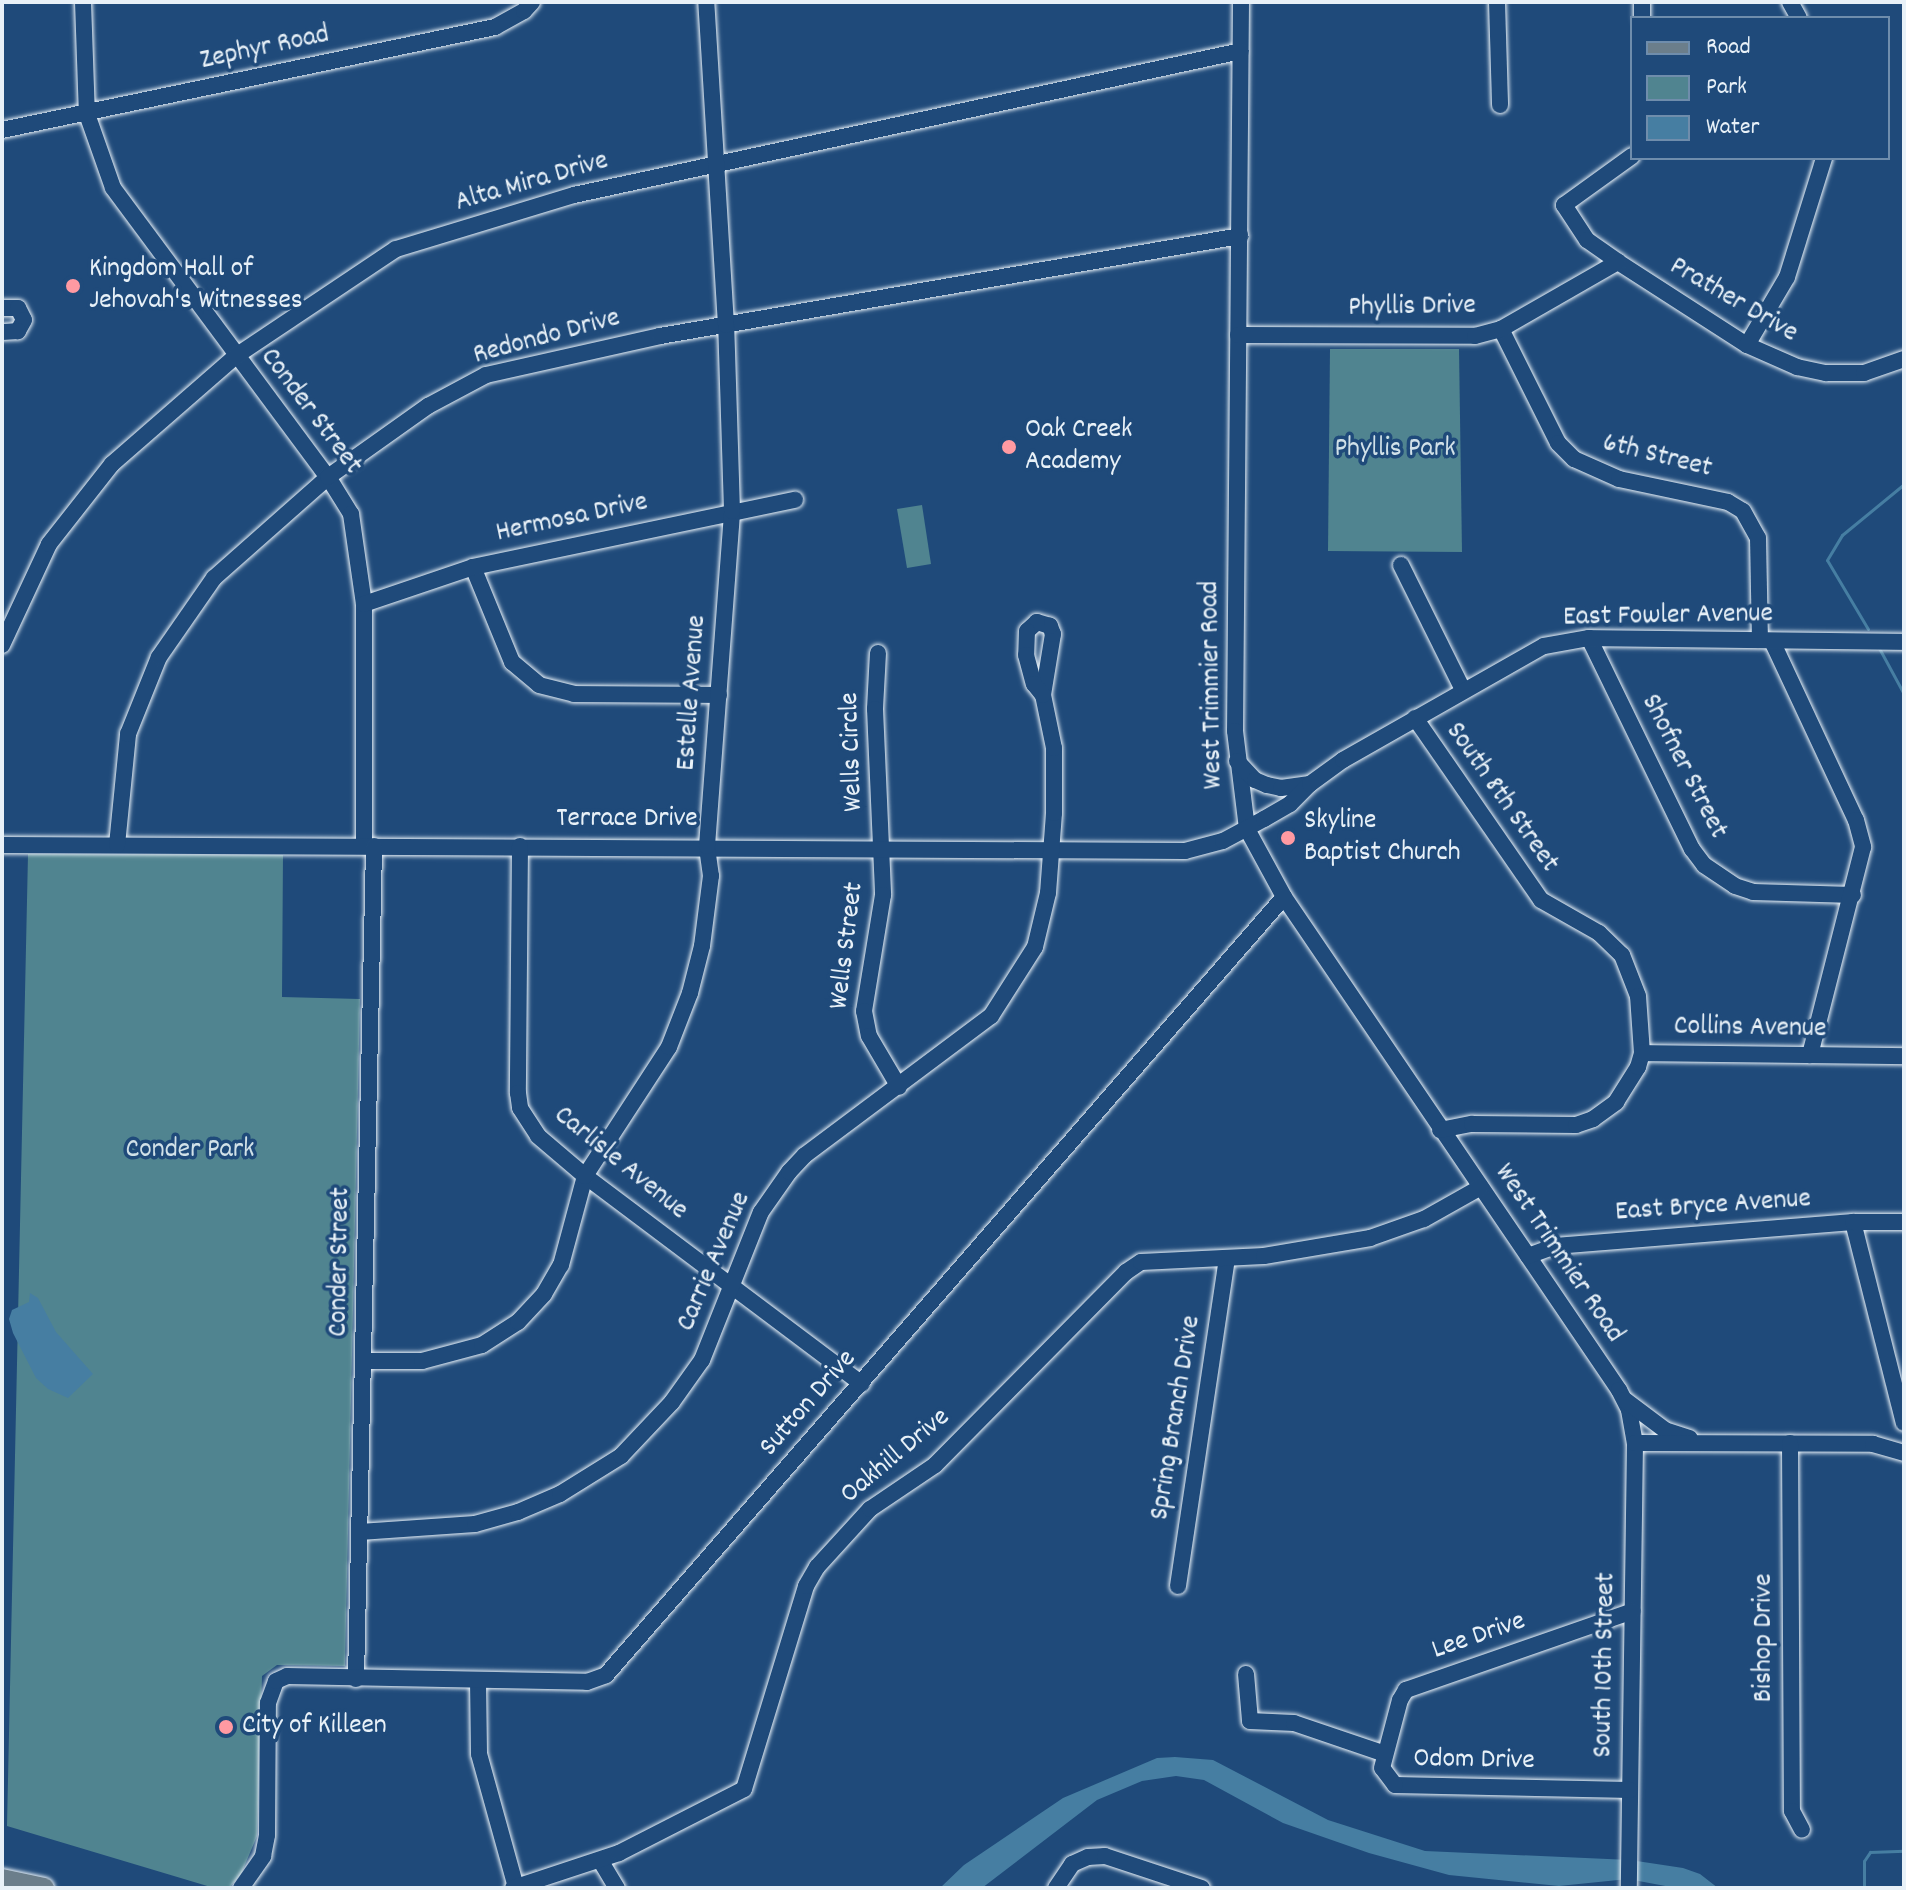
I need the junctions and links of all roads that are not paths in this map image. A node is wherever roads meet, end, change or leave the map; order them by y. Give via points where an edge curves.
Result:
1 (83, 2) edge
2 (532, 2) edge
3 (706, 2) edge
4 (1241, 2) edge
5 (1497, 2) edge
6 (1241, 51) junction
7 (1500, 105) dead end
8 (87, 114) junction
9 (2, 130) edge
10 (1630, 157) edge
11 (1823, 160) edge
12 (717, 163) junction
13 (1240, 236) junction
14 (1618, 262) junction
15 (2, 308) edge
16 (726, 325) junction
17 (1501, 329) junction
18 (2, 332) edge
19 (1238, 335) junction
20 (1747, 345) junction
21 (236, 356) junction
22 (1904, 359) edge
23 (328, 477) junction
24 (795, 500) dead end
25 (732, 511) junction
26 (1401, 565) dead end
27 (473, 567) junction
28 (364, 604) junction
29 (1589, 638) junction
30 (1766, 640) junction
31 (1904, 642) edge
32 (2, 645) edge
33 (878, 653) dead end
34 (1463, 690) junction
35 (719, 695) junction
36 (1043, 695) dead end
37 (1415, 718) junction
38 (1237, 761) junction
39 (1310, 784) junction
40 (1247, 829) junction
41 (2, 845) edge
42 (117, 845) junction
43 (369, 846) junction
44 (520, 846) junction
45 (707, 846) junction
46 (883, 849) junction
47 (1052, 851) junction
48 (1853, 895) junction
49 (1284, 897) junction
50 (1642, 1053) junction
51 (1810, 1055) junction
52 (1904, 1056) edge
53 (899, 1087) junction
54 (1440, 1130) junction
55 (585, 1176) junction
56 (1481, 1187) junction
57 (1853, 1222) junction
58 (1904, 1222) edge
59 (1528, 1256) junction
60 (1227, 1259) junction
61 (733, 1286) junction
62 (365, 1361) junction
63 (862, 1384) junction
64 (1624, 1399) junction
65 (1904, 1423) edge
66 (1635, 1443) junction
67 (1711, 1443) junction
68 (1790, 1443) junction
69 (1904, 1453) edge
70 (360, 1532) junction
71 (1178, 1586) dead end
72 (1633, 1611) junction
73 (1246, 1674) dead end
74 (356, 1679) junction
75 (478, 1681) junction
76 (1385, 1754) junction
77 (1630, 1790) junction
78 (1802, 1830) dead end
79 (600, 1860) junction
80 (2, 1879) edge
81 (251, 1884) edge
82 (44, 1888) edge
83 (514, 1888) edge
84 (617, 1888) edge
85 (1056, 1888) edge
86 (1202, 1888) edge
87 (1629, 1888) edge

1 - 8 street, Conder Street
2 - 8 street, Zephyr Road via 495,27
3 - 12 street, Estelle Avenue
4 - 6 street, West Trimmier Road
5 - 7 street
6 - 12 street, Alta Mira Drive
6 - 13 street, West Trimmier Road
8 - 9 street, Zephyr Road
8 - 21 street, Conder Street via 113,188
10 - 14 street, Prather Drive via 1564,205 1587,240
11 - 20 street via 1787,277
12 - 16 street, Estelle Avenue
12 - 21 street, Alta Mira Drive via 574,195 396,249
13 - 16 street, Redondo Drive
13 - 19 street, West Trimmier Road
14 - 17 street, Phyllis Drive
14 - 20 street, Prather Drive
15 - 18 street via 18,308 24,320 18,331
16 - 23 street, Redondo Drive via 486,375 428,406
16 - 25 street, Estelle Avenue
17 - 19 street, Phyllis Drive via 1475,336
17 - 30 street, 6th Street via 1558,443 1574,459 1619,479 1728,502 1743,511 1758,538
19 - 38 street, West Trimmier Road
20 - 22 street, Prather Drive via 1797,367 1826,373 1864,373
21 - 23 street, Conder Street
21 - 32 street, Alta Mira Drive via 112,464 49,544
23 - 28 street, Conder Street via 351,514
23 - 42 street, Redondo Drive via 214,578 159,657 128,734
24 - 25 street, Hermosa Drive
25 - 27 street, Hermosa Drive
25 - 35 street, Estelle Avenue
26 - 34 street, South 8th Street
27 - 28 street, Hermosa Drive
27 - 35 street via 512,662 539,685 574,694
28 - 43 street, Conder Street
29 - 30 street, East Fowler Avenue
29 - 34 street, East Fowler Avenue via 1528,652
29 - 48 street, Shofner Street via 1704,865 1753,892
30 - 31 street, East Fowler Avenue
30 - 48 street via 1859,828 1863,847
33 - 46 street, Wells Circle via 875,709
34 - 37 street, East Fowler Avenue
35 - 45 street, Estelle Avenue
36 - 47 street, Carrie Avenue via 1054,748
37 - 39 street, East Fowler Avenue
37 - 50 street, South 8th Street via 1541,900 1599,933 1622,955 1638,996
38 - 39 street via 1267,785
38 - 40 street, West Trimmier Road
39 - 40 street, East Fowler Avenue via 1290,804
40 - 47 street, Terrace Drive via 1185,851
40 - 49 street, West Trimmier Road
41 - 42 street, Terrace Drive
42 - 43 street, Terrace Drive
43 - 44 street, Terrace Drive
43 - 62 street, Conder Street
44 - 45 street, Terrace Drive
44 - 55 street, Carlisle Avenue via 520,1108 538,1136
45 - 46 street, Terrace Drive
45 - 55 street, Estelle Avenue via 708,913 690,993 669,1047
46 - 47 street, Terrace Drive
46 - 53 street, Wells Street via 880,932 865,1026
47 - 53 street, Carrie Avenue via 1035,947 1008,993 972,1033
48 - 51 street
49 - 54 street, West Trimmier Road
49 - 63 street, Sutton Drive
50 - 51 street, Collins Avenue
50 - 54 street, Collins Avenue via 1616,1102 1593,1119 1576,1125 1472,1124
51 - 52 street, Collins Avenue
53 - 61 street, Carrie Avenue via 805,1155 771,1194
54 - 56 street, West Trimmier Road
55 - 61 street, Carlisle Avenue
55 - 62 street, Estelle Avenue via 561,1265 518,1322 482,1345 452,1355
56 - 59 street, West Trimmier Road
56 - 60 street, Oakhill Drive via 1424,1219 1374,1237
57 - 58 street, East Bryce Avenue
57 - 59 street, East Bryce Avenue via 1555,1246
57 - 65 street
59 - 64 street, West Trimmier Road
60 - 71 street, Spring Branch Drive
60 - 79 street, Oakhill Drive via 1149,1261 1126,1272 935,1465 870,1509 806,1586 744,1789
61 - 63 street, Carlisle Avenue
61 - 70 street, Carrie Avenue via 688,1382 646,1433 590,1477 518,1512 475,1524
62 - 70 street, Conder Street
63 - 75 street, Sutton Drive via 606,1675 587,1682
64 - 66 street, West Trimmier Road
64 - 67 street via 1665,1430
66 - 67 street
66 - 72 street, South 10th Street
67 - 68 street
68 - 69 street via 1873,1444
68 - 78 street, Bishop Drive via 1792,1811
70 - 74 street, Conder Street
72 - 76 street, Lee Drive via 1406,1690
72 - 77 street, South 10th Street
73 - 76 street, Odom Drive via 1250,1721 1294,1723
74 - 75 street, Sutton Drive
74 - 81 street, Sutton Drive via 287,1676 270,1689 267,1835
75 - 83 street via 479,1754
76 - 77 street, Odom Drive via 1382,1768 1395,1785
77 - 87 street, South 10th Street
79 - 83 street, Oakhill Drive
79 - 84 street
80 - 82 main road
85 - 86 street via 1072,1864 1105,1856

